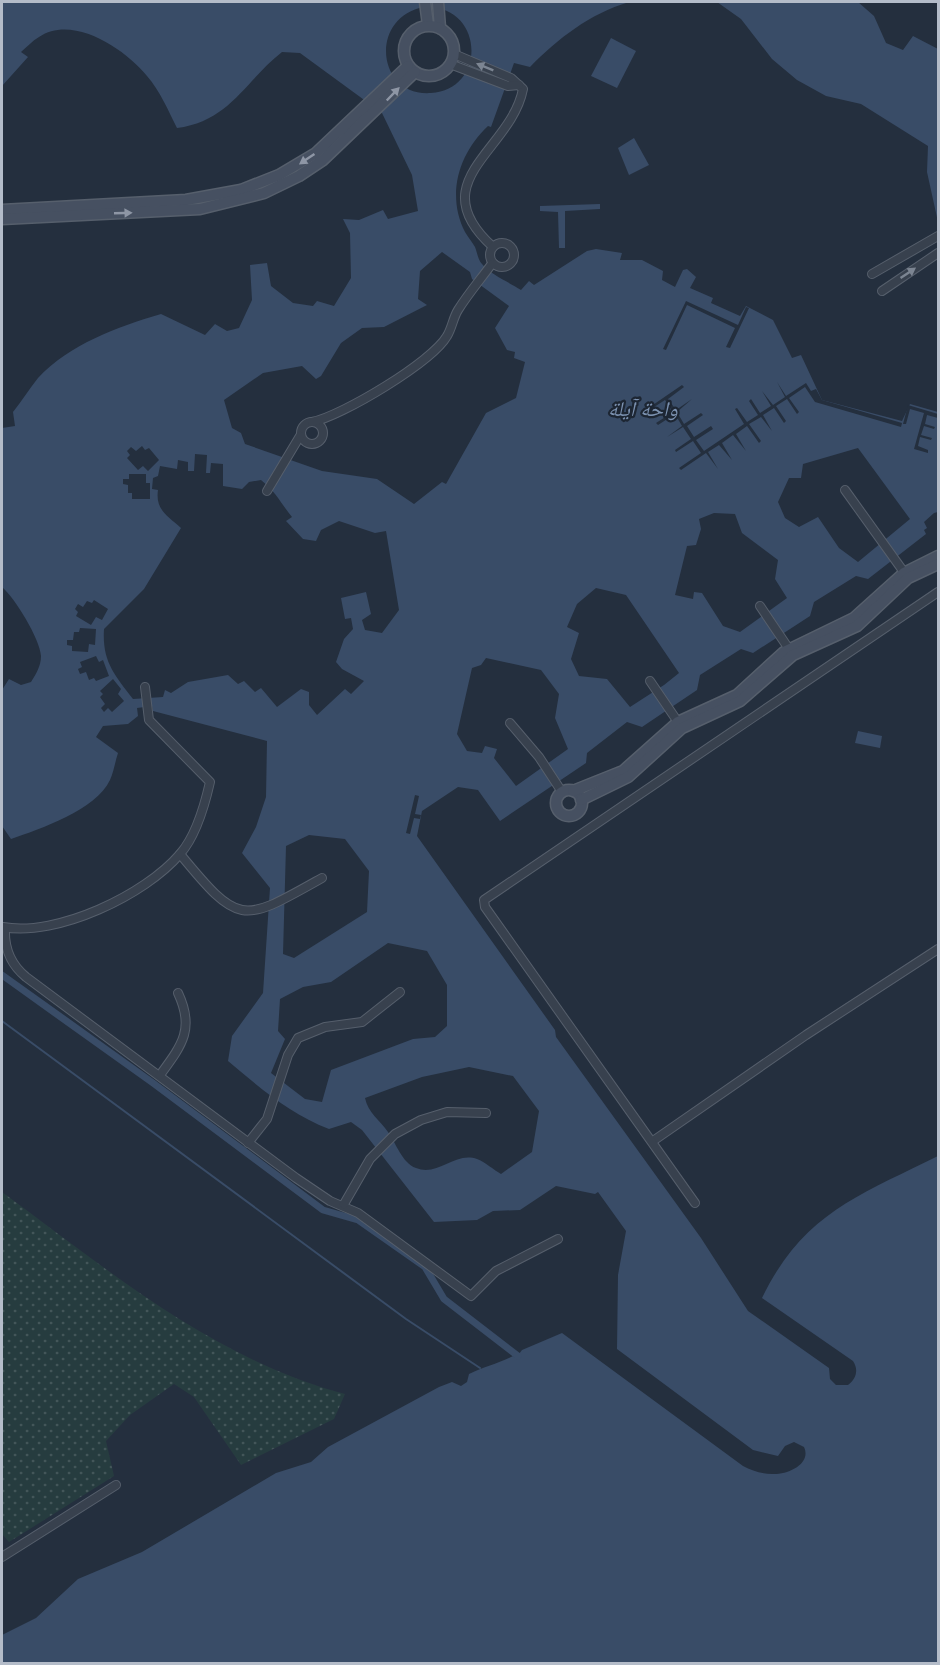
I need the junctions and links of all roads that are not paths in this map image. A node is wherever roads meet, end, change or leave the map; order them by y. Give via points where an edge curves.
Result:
1 (438, 2) edge
2 (425, 7) edge
3 (428, 25) junction
4 (440, 28) junction
5 (455, 60) junction
6 (409, 71) junction
7 (371, 110) junction
8 (2, 210) edge
9 (2, 219) edge
10 (939, 236) edge
11 (493, 247) junction
12 (937, 254) edge
13 (493, 265) junction
14 (872, 274) dead end
15 (882, 291) dead end
16 (334, 414) junction
17 (312, 422) junction
18 (300, 435) junction
19 (323, 435) junction
20 (308, 444) junction
21 (292, 454) junction
22 (845, 490) dead end
23 (267, 491) dead end
24 (939, 556) edge
25 (939, 564) edge
26 (904, 572) junction
27 (939, 592) edge
28 (760, 606) dead end
29 (788, 648) junction
30 (650, 681) dead end
31 (145, 687) dead end
32 (510, 723) dead end
33 (678, 723) junction
34 (564, 789) junction
35 (581, 800) junction
36 (180, 854) junction
37 (322, 878) dead end
38 (3, 927) edge
39 (939, 950) edge
40 (400, 992) dead end
41 (178, 993) dead end
42 (160, 1075) junction
43 (486, 1113) dead end
44 (653, 1141) junction
45 (249, 1143) junction
46 (695, 1203) dead end
47 (344, 1204) junction
48 (558, 1239) dead end
49 (116, 1485) dead end
50 (2, 1557) edge

1 - 4 street
2 - 3 street
3 - 4 street
3 - 6 street via 415,30 406,40 403,53
4 - 5 street via 451,39
5 - 6 street via 435,75
5 - 11 street via 519,85 522,92 507,126 468,178 467,206 478,234
6 - 7 street
7 -> 8 street via 307,160 271,179 232,192 186,200
9 -> 7 street via 200,209 242,200 312,168
10 - 14 street
11 - 13 street
11 - 13 street via 506,244 514,254 508,266
15 -> 12 street
13 - 16 street via 457,312 447,336 435,351 405,374
16 - 17 street
16 - 19 street
17 - 18 street via 303,426
17 - 19 street via 321,426
18 - 20 street
18 - 21 street
19 - 20 street via 316,444
20 - 21 street
21 - 23 street
22 - 26 street
24 - 26 street
25 - 26 street
26 - 29 street via 854,618
27 - 44 street via 484,900 485,907
28 - 29 street
29 - 33 street via 737,695
30 - 33 street
31 - 36 street via 149,720 210,782 190,840
32 - 34 street
33 - 34 street via 623,771
33 - 35 street via 634,773
34 - 35 street
34 - 35 street via 556,803 558,811 566,816 578,812
36 - 37 street via 223,902 245,911 265,909
36 - 38 street via 137,889 91,912 49,925
38 - 42 street via 7,951 20,972
39 - 44 street via 806,1035
40 - 45 street via 362,1022 325,1027 298,1038 288,1055 267,1119
41 - 42 street via 186,1013 186,1032
42 - 45 street
43 - 47 street via 447,1112 395,1134 376,1152
44 - 46 street
45 - 47 street via 313,1191
47 - 48 street via 471,1296 496,1271
49 - 50 street

